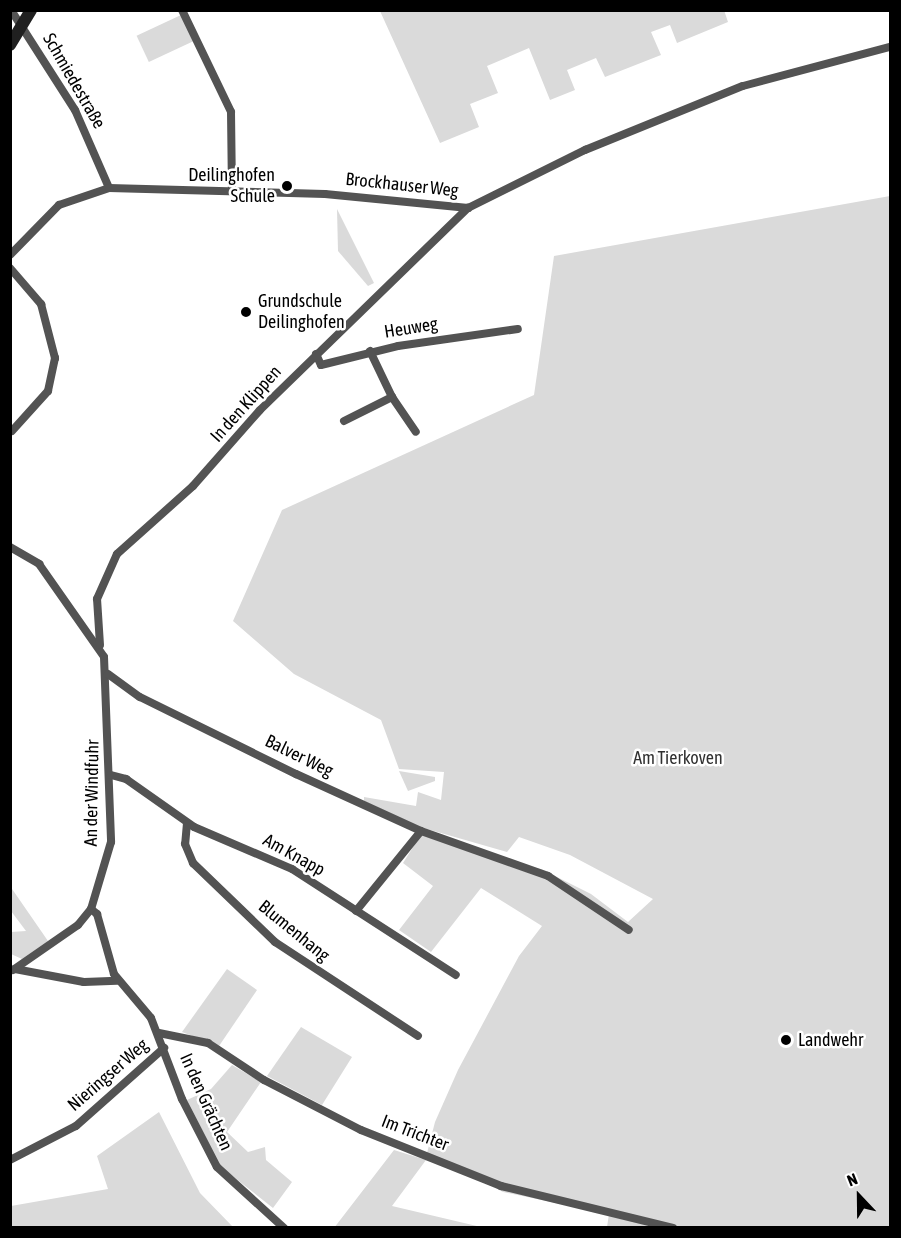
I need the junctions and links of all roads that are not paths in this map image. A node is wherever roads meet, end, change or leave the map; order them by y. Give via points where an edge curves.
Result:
1 (11, 10) edge
2 (31, 10) edge
3 (182, 10) edge
4 (22, 26) junction
5 (10, 45) edge
6 (891, 47) edge
7 (109, 188) junction
8 (232, 190) junction
9 (468, 208) junction
10 (10, 255) edge
11 (10, 268) edge
12 (518, 329) dead end
13 (370, 351) junction
14 (316, 354) junction
15 (393, 397) junction
16 (344, 421) dead end
17 (12, 431) dead end
18 (416, 432) dead end
19 (10, 547) edge
20 (100, 645) junction
21 (108, 674) junction
22 (111, 775) junction
23 (187, 823) junction
24 (421, 831) junction
25 (91, 909) junction
26 (356, 911) junction
27 (629, 930) dead end
28 (13, 970) edge
29 (456, 975) dead end
30 (117, 981) junction
31 (159, 1033) junction
32 (418, 1036) dead end
33 (164, 1048) junction
34 (10, 1160) edge
35 (284, 1227) edge
36 (673, 1227) edge

1 - 4 street, Schmiedestraße
2 - 4 main road
3 - 8 street via 231,112
4 - 5 main road
4 - 7 street, Schmiedestraße via 82,122
6 - 9 street, Brockhauser Weg via 743,86 585,150
7 - 8 street, Brockhauser Weg
7 - 10 street, Brockhauser Weg via 58,205
8 - 9 street, Brockhauser Weg
9 - 14 street, In den Klippen
11 - 17 street via 40,304 55,358 48,391
12 - 13 street, Heuweg
13 - 14 street, Heuweg via 321,365
13 - 15 street
14 - 20 street, In den Klippen via 193,486 117,554 97,599
15 - 16 street
15 - 18 street
19 - 20 street via 33,558
20 - 21 street
21 - 22 street, An der Windfuhr
21 - 24 street, Balver Weg via 150,702
22 - 23 street, Am Knapp via 126,779
22 - 25 street, An der Windfuhr via 111,842
23 - 26 street, Am Knapp via 288,866
23 - 32 street, Blumenhang via 185,844 193,863 275,942
24 - 26 street
24 - 27 street, Balver Weg via 548,876
25 - 28 street, An der Windfuhr via 54,944
25 - 30 street via 97,914
26 - 29 street, Am Knapp via 396,931
28 - 30 street via 84,982
30 - 31 street
31 - 33 street, In den Grächten
31 - 36 street, Im Trichter via 208,1043 284,1091 361,1130 501,1186
33 - 34 street, Nieringser Weg via 76,1126
33 - 35 street, In den Grächten via 217,1167

